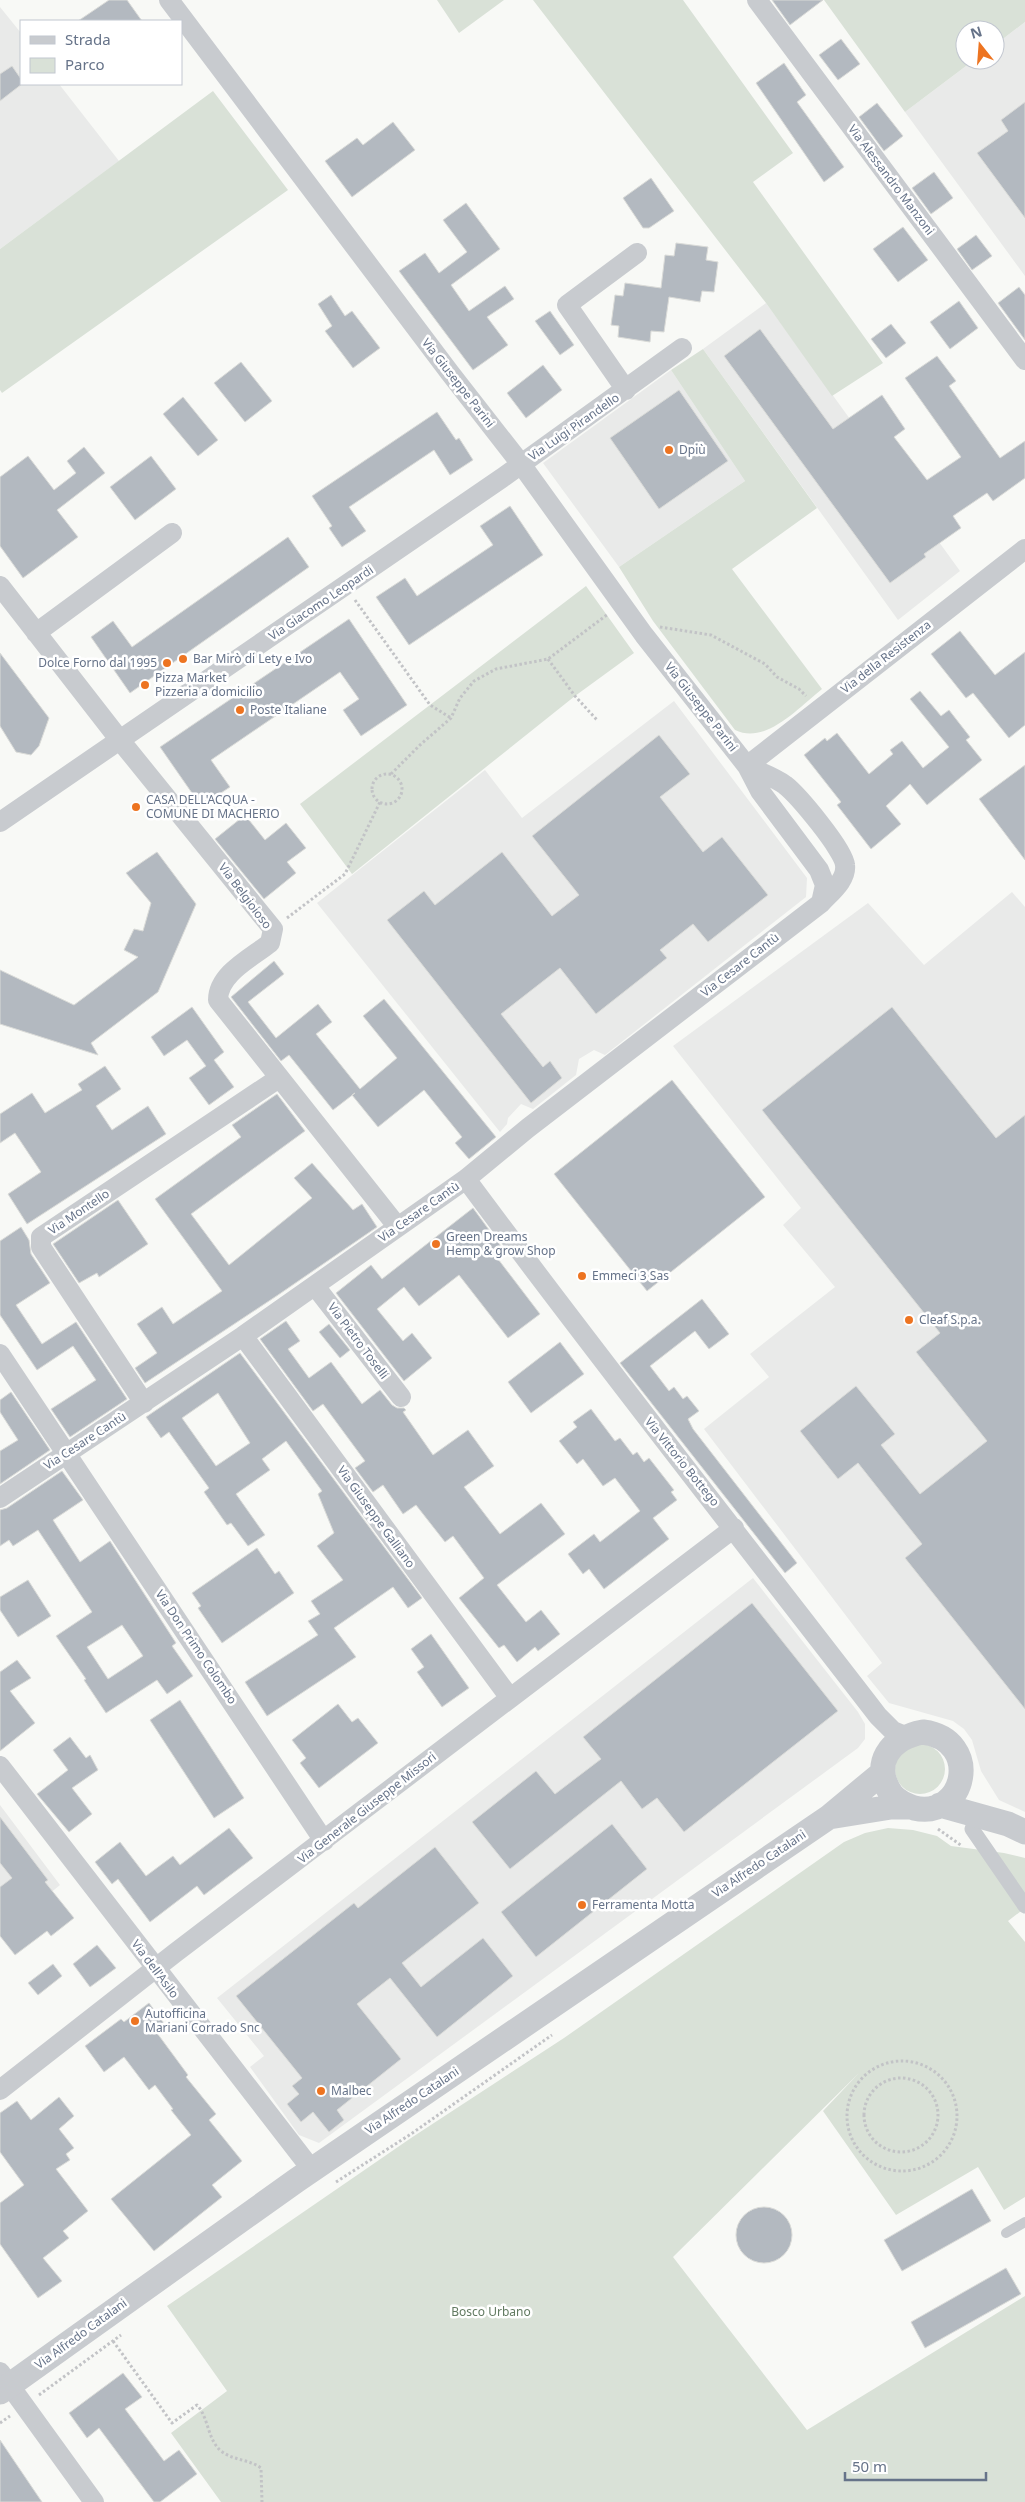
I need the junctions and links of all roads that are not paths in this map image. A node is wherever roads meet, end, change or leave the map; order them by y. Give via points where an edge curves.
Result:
1 (169, 0) edge
2 (756, 0) edge
3 (637, 253) dead end
4 (682, 348) dead end
5 (1025, 360) edge
6 (626, 390) junction
7 (521, 464) junction
8 (172, 533) dead end
9 (1025, 549) edge
10 (0, 586) edge
11 (36, 633) junction
12 (120, 739) junction
13 (747, 766) junction
14 (0, 822) edge
15 (821, 903) junction
16 (279, 1078) junction
17 (466, 1179) junction
18 (397, 1226) junction
19 (316, 1286) junction
20 (243, 1336) junction
21 (0, 1354) edge
22 (401, 1397) dead end
23 (144, 1402) junction
24 (67, 1454) junction
25 (0, 1498) edge
26 (734, 1528) junction
27 (510, 1698) junction
28 (905, 1736) junction
29 (0, 1766) edge
30 (882, 1773) junction
31 (962, 1779) junction
32 (910, 1807) junction
33 (938, 1816) junction
34 (829, 1817) junction
35 (1017, 1828) edge
36 (972, 1829) dead end
37 (324, 1841) junction
38 (1025, 1906) edge
39 (155, 1970) junction
40 (0, 2090) edge
41 (319, 2179) junction
42 (1025, 2222) edge
43 (1006, 2233) dead end
44 (3, 2383) edge
45 (94, 2502) edge

1 - 7 street, Via Giuseppe Parini
2 - 5 street, Via Alessandro Manzoni
3 - 6 street, Via Luigi Pirandello via 567,305
4 - 6 street, Via Luigi Pirandello
6 - 7 street, Via Luigi Pirandello
7 - 12 street, Via Giacomo Leopardi
7 - 13 street, Via Giuseppe Parini via 644,635
8 - 11 street
9 - 13 street, Via della Resistenza
10 - 11 street, Via Belgioioso
11 - 12 street, Via Belgioioso
12 - 14 street, Via Giacomo Leopardi
12 - 16 street, Via Belgioioso via 273,929 270,943 224,980 218,990 218,1000
13 - 15 street, Via Giuseppe Parini via 760,791 819,870 825,885
13 - 15 street, Via Giuseppe Parini via 785,785 805,805 840,852 845,865 842,880
15 - 17 street, Via Cesare Cantù
16 - 18 street, Via Belgioioso
16 - 23 street, Via Montello via 42,1237 41,1247
17 - 18 street, Via Cesare Cantù
17 - 26 street, Via Vittorio Bottego via 593,1350
18 - 19 street, Via Cesare Cantù
19 - 20 street, Via Cesare Cantù
19 - 22 street, Via Pietro Toselli
20 - 23 street, Via Cesare Cantù
20 - 27 street, Via Giuseppe Galliano
21 - 24 street, Via Don Primo Colombo
23 - 24 street, Via Cesare Cantù
24 - 25 street, Via Cesare Cantù
24 - 37 street, Via Don Primo Colombo
26 - 27 street, Via Generale Giuseppe Missori
26 - 28 street, Via Vittorio Bottego via 878,1716 893,1732
27 - 37 street, Via Generale Giuseppe Missori
28 - 30 street via 887,1753
28 - 31 street via 923,1732 946,1739 960,1758
29 - 39 street, Via dell'Asilo
30 - 32 street via 892,1795
30 - 34 street, Via Alfredo Catalani
31 - 33 street
31 - 35 street via 975,1800
32 - 33 street
32 - 34 street, Via Alfredo Catalani
33 - 35 street
34 - 41 street, Via Alfredo Catalani
36 - 38 street
37 - 39 street, Via Generale Giuseppe Missori
39 - 40 street, Via Generale Giuseppe Missori
39 - 41 street, Via dell'Asilo
41 - 44 street, Via Alfredo Catalani
42 - 43 lane
44 - 45 street

